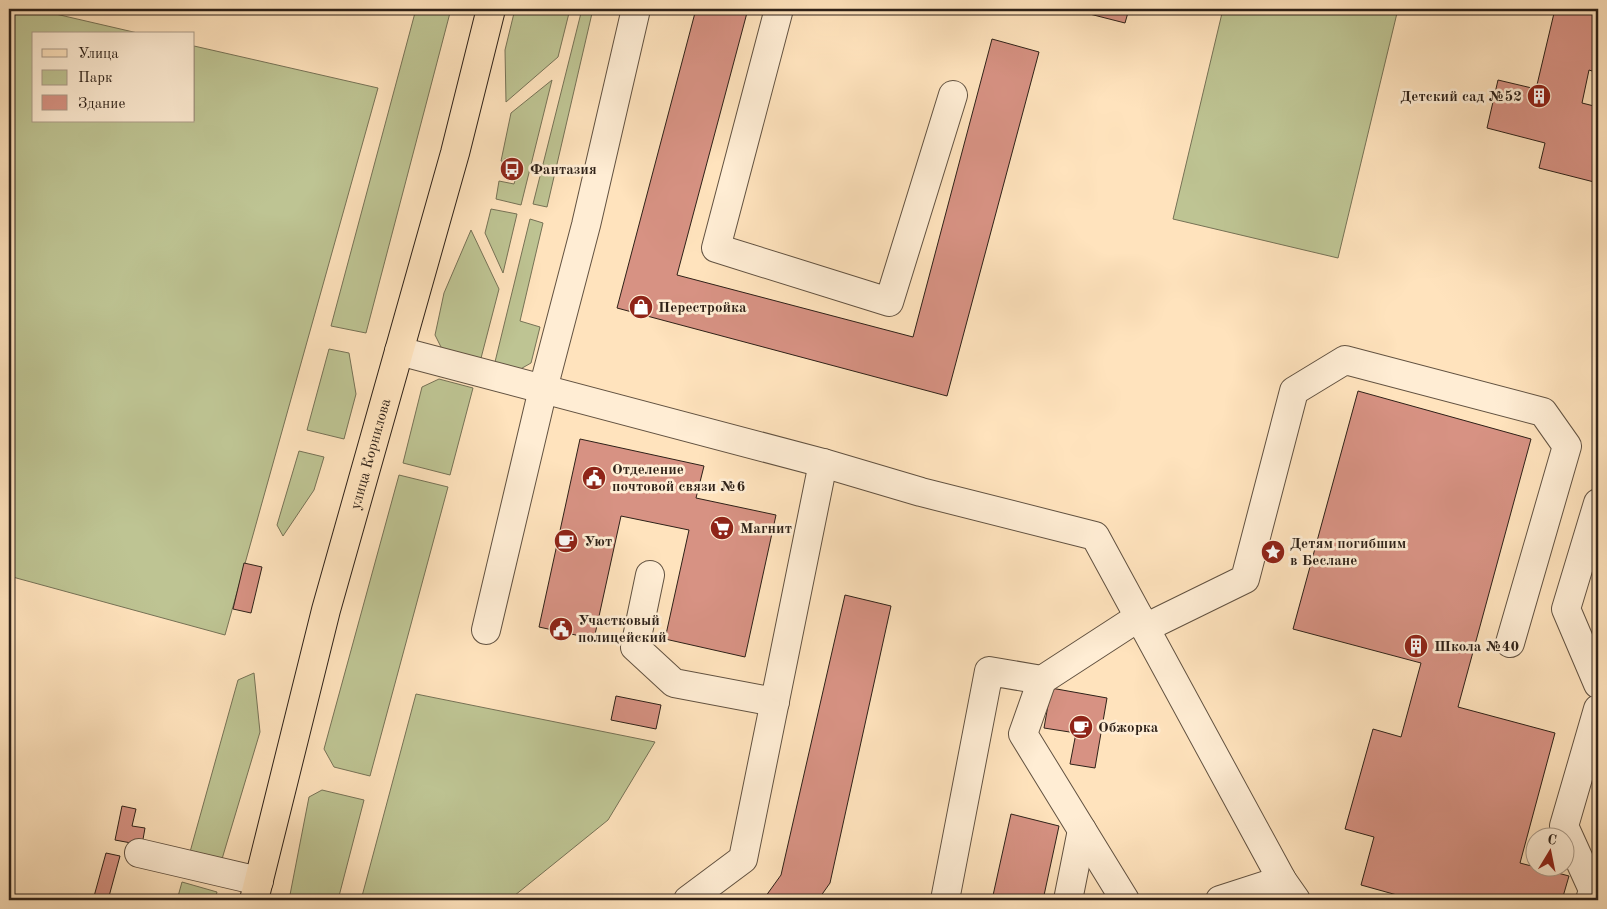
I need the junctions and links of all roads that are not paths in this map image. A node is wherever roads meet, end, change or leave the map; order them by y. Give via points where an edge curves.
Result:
1 (491, 9) edge
2 (636, 9) edge
3 (780, 9) edge
4 (953, 95) dead end
5 (399, 350) junction
6 (543, 389) junction
7 (823, 464) junction
8 (1598, 503) edge
9 (650, 574) dead end
10 (1142, 623) junction
11 (486, 630) dead end
12 (1510, 643) dead end
13 (1042, 680) junction
14 (1598, 684) edge
15 (774, 702) junction
16 (1598, 709) edge
17 (1082, 830) junction
18 (139, 853) dead end
19 (1289, 890) edge
20 (256, 891) edge
21 (688, 900) edge
22 (945, 900) edge
23 (1068, 900) edge
24 (1126, 900) edge
25 (1220, 900) edge
26 (1590, 900) edge

1 - 5 main road, улица Корнилова via 455,153
2 - 6 lane via 586,225
3 - 4 lane via 716,248 889,302
5 - 6 lane
5 - 20 main road, улица Корнилова via 326,610
6 - 7 lane
6 - 11 lane
7 - 10 lane via 1095,536
7 - 15 lane
8 - 14 lane via 1566,609
9 - 15 lane via 635,646 674,683
10 - 12 lane via 1245,579 1294,391 1345,360 1543,412 1567,446
10 - 13 lane
10 - 19 lane
13 - 17 lane via 1023,734
13 - 22 lane via 989,671
15 - 21 lane via 742,859
16 - 26 lane via 1564,826 1593,890
17 - 23 lane
17 - 24 lane
18 - 20 lane
19 - 25 lane

